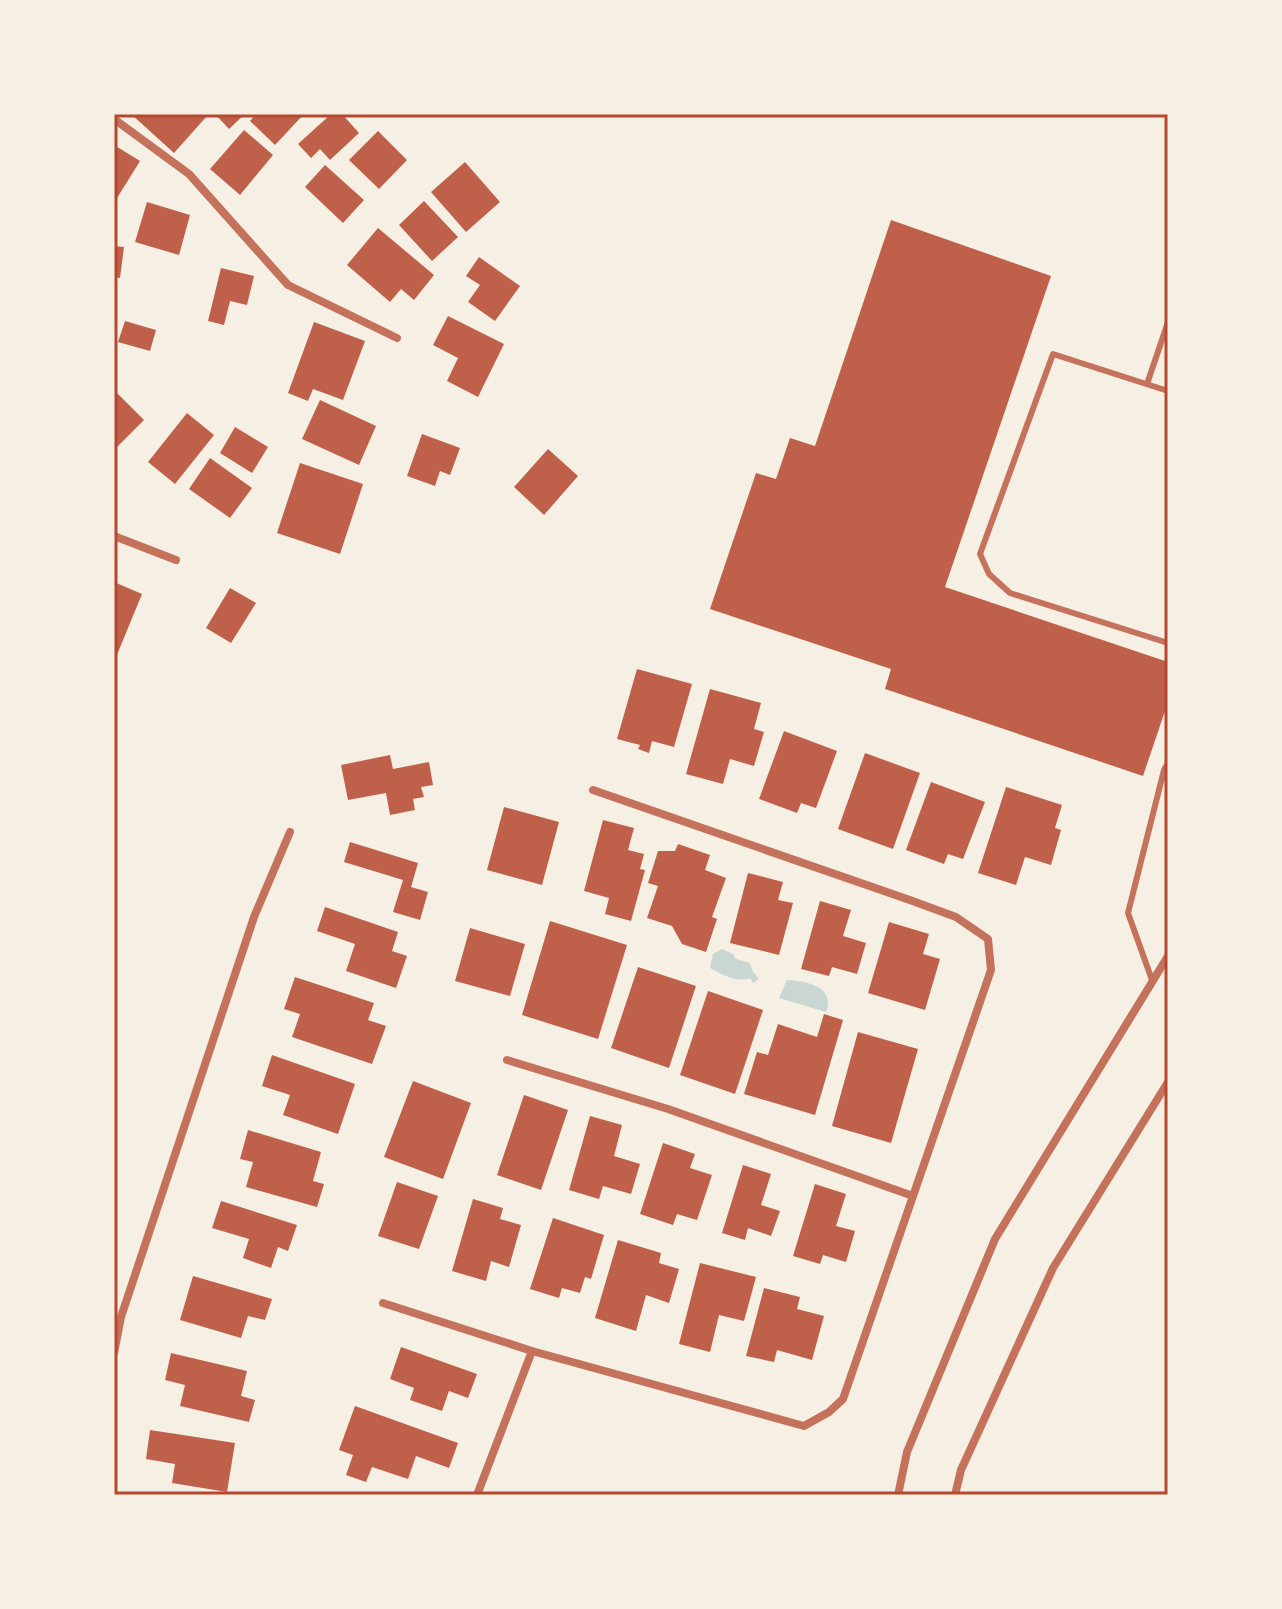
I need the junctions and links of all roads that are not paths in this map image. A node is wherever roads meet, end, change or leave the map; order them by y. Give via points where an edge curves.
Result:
1 (114, 119) edge
2 (1168, 322) edge
3 (397, 338) dead end
4 (1147, 384) junction
5 (1168, 391) edge
6 (114, 536) edge
7 (176, 560) dead end
8 (1168, 643) edge
9 (1168, 763) edge
10 (593, 790) dead end
11 (290, 832) dead end
12 (1168, 956) edge
13 (1152, 980) junction
14 (507, 1060) dead end
15 (1168, 1082) edge
16 (913, 1196) junction
17 (383, 1303) dead end
18 (532, 1351) junction
19 (114, 1353) edge
20 (477, 1495) edge
21 (898, 1495) edge
22 (955, 1495) edge

1 - 3 street via 189,174 288,285
2 - 4 lane
4 - 5 lane
4 - 8 lane via 1053,354 980,554 989,574 1010,593
6 - 7 street
9 - 13 lane via 1128,913
10 - 16 street via 956,917 988,939 991,970
11 - 19 street via 254,917 121,1317
12 - 13 street
13 - 21 street via 995,1239 907,1452
14 - 16 street via 668,1109
15 - 22 street via 1053,1268 961,1470
16 - 18 street via 843,1399 804,1426
17 - 18 street
18 - 20 street

